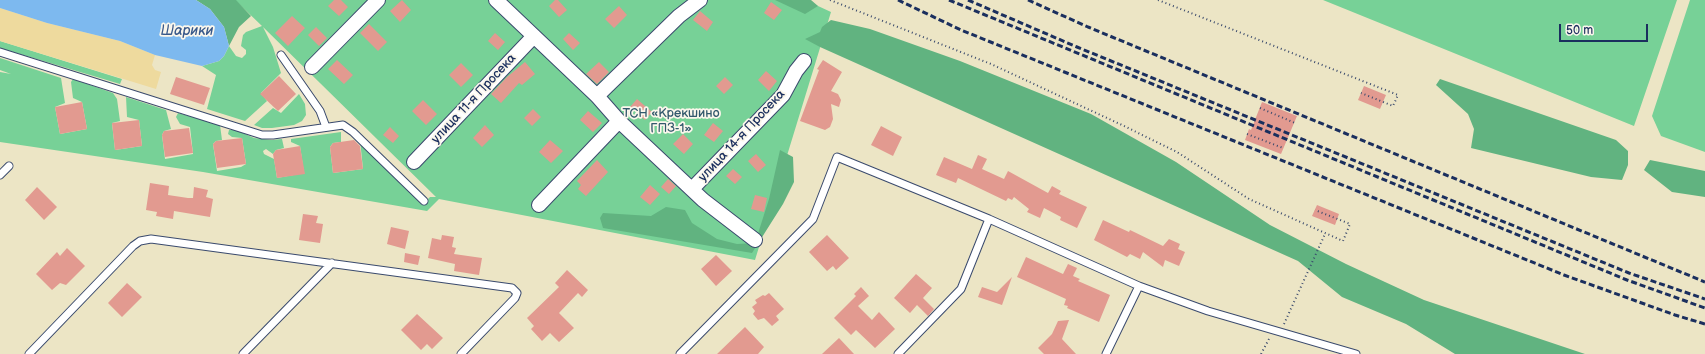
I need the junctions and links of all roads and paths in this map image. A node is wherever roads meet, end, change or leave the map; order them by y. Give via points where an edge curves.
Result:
1 (378, 0) edge
2 (700, 0) edge
3 (830, 0) edge
4 (1158, 0) edge
5 (501, 1) edge
6 (534, 36) junction
7 (0, 52) edge
8 (281, 54) dead end
9 (804, 61) dead end
10 (312, 68) dead end
11 (1361, 93) dead end
12 (597, 96) junction
13 (1260, 108) dead end
14 (619, 121) junction
15 (1294, 123) dead end
16 (326, 127) junction
17 (1247, 134) dead end
18 (1283, 148) dead end
19 (414, 162) dead end
20 (9, 166) dead end
21 (0, 175) edge
22 (692, 189) junction
23 (424, 201) dead end
24 (539, 205) dead end
25 (1314, 210) dead end
26 (989, 219) junction
27 (1325, 234) junction
28 (755, 240) dead end
29 (332, 263) junction
30 (1138, 286) junction
31 (1276, 331) junction
32 (29, 354) edge
33 (243, 354) edge
34 (462, 354) edge
35 (680, 354) edge
36 (898, 354) edge
37 (1106, 354) edge
38 (1261, 354) edge
39 (1356, 354) edge

1 - 10 street
2 - 12 street via 679,16
3 - 27 path via 991,64 1122,125 1177,152 1249,199
4 - 11 path via 1398,95 1394,106
5 - 6 street
6 - 12 street
6 - 19 street, улица 11-я Просека
7 - 16 lane via 262,135
8 - 16 lane via 320,111
9 - 22 street, улица 14-я Просека via 783,95
12 - 14 street
13 - 15 path
14 - 22 street
14 - 24 street
16 - 23 lane via 343,125 350,130
17 - 18 path
20 - 21 lane
22 - 28 street
25 - 27 path via 1350,224 1343,241
26 - 30 lane
26 - 35 lane via 837,157 813,219
26 - 36 lane via 961,289
27 - 31 path
29 - 32 lane via 151,239 140,241
29 - 33 lane
29 - 34 lane via 512,288 517,293 516,298
30 - 31 lane via 1208,311
30 - 37 lane
31 - 38 path
31 - 39 lane

